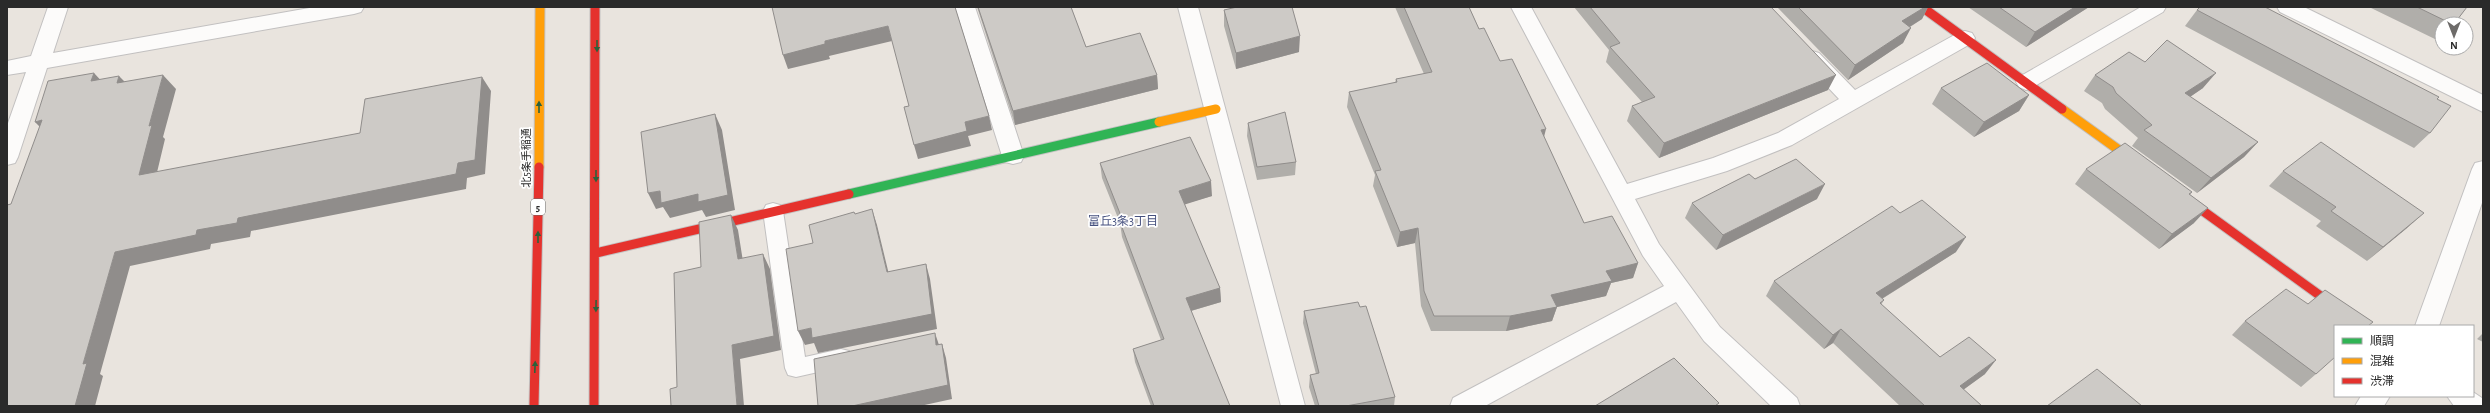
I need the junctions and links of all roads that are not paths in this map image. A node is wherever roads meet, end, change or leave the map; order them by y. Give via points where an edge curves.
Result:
1 (58, 7) edge
2 (354, 7) edge
3 (540, 7) edge
4 (595, 7) edge
5 (965, 7) edge
6 (1188, 7) edge
7 (1521, 7) edge
8 (1922, 7) edge
9 (2156, 7) edge
10 (2287, 7) edge
11 (1965, 38) junction
12 (1800, 46) edge
13 (39, 62) junction
14 (7, 68) edge
15 (2026, 82) junction
16 (1853, 101) junction
17 (2483, 104) edge
18 (1216, 109) junction
19 (1013, 156) junction
20 (7, 157) edge
21 (2483, 169) edge
22 (2149, 171) edge
23 (2175, 190) edge
24 (1621, 194) junction
25 (773, 212) junction
26 (596, 252) junction
27 (1680, 289) junction
28 (2361, 325) edge
29 (2427, 325) edge
30 (858, 355) edge
31 (2377, 397) edge
32 (2460, 397) edge
33 (534, 406) edge
34 (594, 406) edge
35 (1292, 406) edge
36 (1462, 406) edge
37 (1788, 406) edge
38 (2367, 406) edge
39 (2473, 406) edge

1 - 13 street
2 - 13 street
33 -> 3 main road, 北5条手稲通 / 5
4 -> 26 main road
5 - 19 street
6 - 18 street
7 - 24 street
8 - 11 main road
9 - 15 street
10 - 17 street
11 - 15 main road
11 - 16 street
12 - 16 street
13 - 14 street
13 - 20 street
15 - 22 main road
16 - 24 street via 1785,139 1719,165
18 - 19 main road
18 - 35 street
19 - 25 main road
21 - 29 street
23 - 28 main road
24 - 27 street via 1651,250
25 - 26 main road
25 - 30 lane via 796,368
26 -> 34 main road
27 - 36 street
27 - 37 street via 1712,334
31 - 38 street
32 - 39 street

